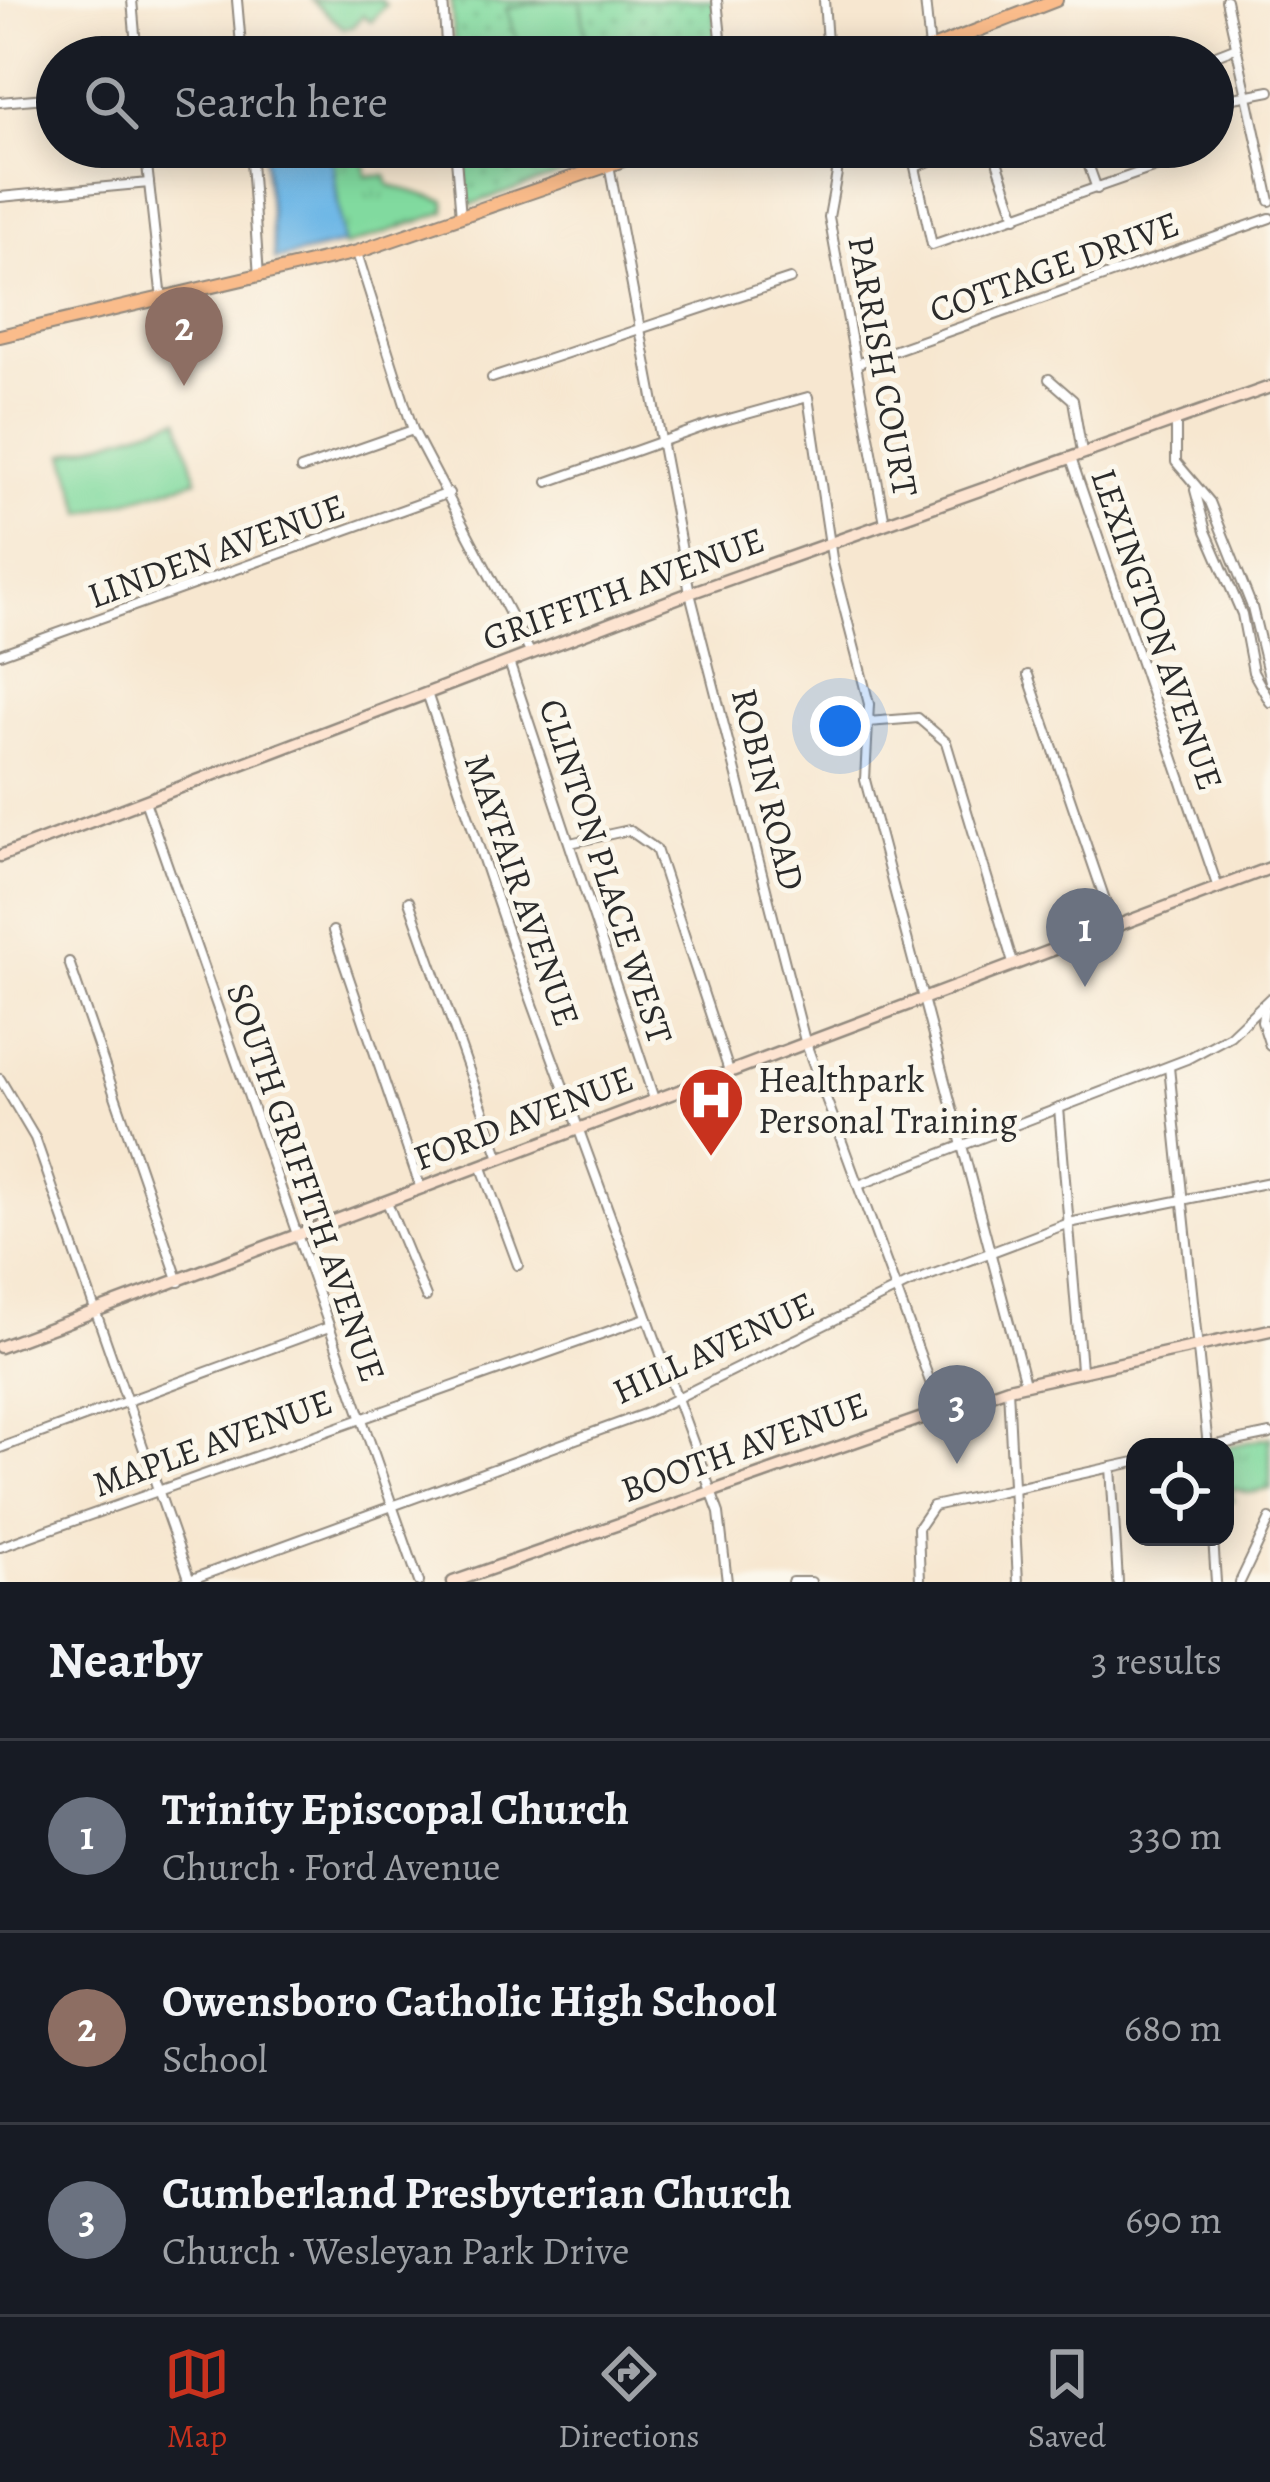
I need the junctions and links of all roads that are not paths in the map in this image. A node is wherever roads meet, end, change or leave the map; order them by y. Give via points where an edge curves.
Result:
1 (132, 0) edge
2 (237, 0) edge
3 (442, 0) edge
4 (717, 0) edge
5 (730, 0) edge
6 (824, 0) edge
7 (926, 0) edge
8 (1056, 0) edge
9 (1226, 0) edge
10 (135, 36) edge
11 (240, 36) edge
12 (445, 36) edge
13 (721, 36) edge
14 (827, 36) edge
15 (929, 36) edge
16 (963, 36) edge
17 (1232, 36) edge
18 (1234, 48) edge
19 (1270, 91) edge
20 (1244, 93) junction
21 (1234, 96) edge
22 (36, 99) edge
23 (0, 103) edge
24 (147, 168) edge
25 (251, 168) edge
26 (457, 168) edge
27 (601, 168) edge
28 (611, 168) edge
29 (835, 168) edge
30 (916, 168) edge
31 (999, 168) edge
32 (1090, 168) edge
33 (1151, 168) edge
34 (149, 183) junction
35 (1097, 189) junction
36 (0, 197) edge
37 (1270, 197) edge
38 (461, 217) junction
39 (1016, 217) junction
40 (1270, 218) edge
41 (357, 252) junction
42 (259, 278) junction
43 (790, 279) dead end
44 (161, 300) junction
45 (639, 331) junction
46 (0, 336) edge
47 (856, 364) junction
48 (492, 378) dead end
49 (1049, 380) dead end
50 (1270, 387) edge
51 (1175, 419) junction
52 (413, 430) junction
53 (662, 442) junction
54 (1076, 454) junction
55 (301, 469) dead end
56 (548, 482) dead end
57 (1195, 488) junction
58 (449, 493) junction
59 (885, 524) junction
60 (830, 545) junction
61 (690, 592) junction
62 (530, 652) junction
63 (0, 655) edge
64 (508, 660) junction
65 (1028, 675) dead end
66 (1270, 681) edge
67 (427, 692) junction
68 (1270, 702) edge
69 (868, 722) junction
70 (145, 801) junction
71 (570, 843) junction
72 (0, 856) edge
73 (1270, 868) edge
74 (1218, 888) junction
75 (409, 901) dead end
76 (1114, 926) junction
77 (332, 931) dead end
78 (69, 962) dead end
79 (1013, 964) junction
80 (923, 998) junction
81 (1267, 1000) edge
82 (1242, 1025) junction
83 (1264, 1033) junction
84 (806, 1041) junction
85 (1270, 1046) edge
86 (1169, 1066) junction
87 (729, 1071) junction
88 (0, 1079) edge
89 (654, 1099) junction
90 (17, 1102) junction
91 (0, 1105) edge
92 (1059, 1108) junction
93 (578, 1129) junction
94 (963, 1144) junction
95 (500, 1158) junction
96 (481, 1166) junction
97 (1270, 1181) edge
98 (859, 1185) junction
99 (421, 1189) junction
100 (1180, 1198) junction
101 (387, 1202) junction
102 (1069, 1223) junction
103 (297, 1237) junction
104 (992, 1252) junction
105 (518, 1265) dead end
106 (179, 1282) junction
107 (897, 1288) junction
108 (426, 1297) dead end
109 (97, 1313) junction
110 (646, 1318) junction
111 (329, 1328) junction
112 (1270, 1330) edge
113 (1195, 1345) junction
114 (0, 1347) edge
115 (1081, 1369) junction
116 (1025, 1383) junction
117 (1008, 1388) junction
118 (677, 1400) junction
119 (127, 1402) junction
120 (940, 1409) junction
121 (361, 1416) junction
122 (1270, 1434) edge
123 (1207, 1438) edge
124 (1234, 1442) edge
125 (0, 1448) edge
126 (1126, 1464) edge
127 (1111, 1467) junction
128 (1014, 1489) junction
129 (710, 1490) junction
130 (160, 1492) junction
131 (392, 1505) junction
132 (1270, 1519) edge
133 (1214, 1546) edge
134 (0, 1547) edge
135 (188, 1581) edge
136 (419, 1582) edge
137 (453, 1582) edge
138 (727, 1582) edge
139 (792, 1582) edge
140 (811, 1582) edge
141 (920, 1582) edge
142 (1018, 1582) edge
143 (1118, 1582) edge
144 (1216, 1582) edge
145 (1240, 1582) edge

1 - 10 street
2 - 11 street
3 - 12 street
4 - 5 street
4 - 13 street
6 - 14 street
7 - 15 street
8 - 16 main road
9 - 17 street
18 - 20 street
19 - 20 street
20 - 21 street
20 - 37 street
22 - 23 street
24 - 34 street
25 - 42 street
26 - 38 street
27 - 38 main road
28 - 45 street, ROBIN ROAD
29 - 47 street, PARRISH COURT via 829,218
30 - 39 street via 930,243
31 - 39 street
32 - 35 street
33 - 35 street
34 - 36 street
34 - 44 street
35 - 39 street
38 - 41 main road
40 - 47 street, COTTAGE DRIVE
41 - 42 main road
41 - 52 street
42 - 44 main road
43 - 45 street
44 - 46 main road
45 - 48 street
45 - 53 street, ROBIN ROAD
47 - 59 street, PARRISH COURT
49 - 54 street, LEXINGTON AVENUE via 1073,400
50 - 51 street, GRIFFITH AVENUE
51 - 54 street, GRIFFITH AVENUE
51 - 57 street via 1176,462
52 - 55 street
52 - 58 street
53 - 56 street
53 - 60 street via 806,396
53 - 61 street, ROBIN ROAD
54 - 59 street, GRIFFITH AVENUE
54 - 74 street, LEXINGTON AVENUE
57 - 66 street via 1210,502 1252,607
57 - 68 street via 1242,614 1253,672
58 - 62 street
58 - 63 street, LINDEN AVENUE
59 - 60 street, GRIFFITH AVENUE
60 - 61 street, GRIFFITH AVENUE
60 - 69 street
61 - 62 street, GRIFFITH AVENUE
61 - 84 street, ROBIN ROAD
62 - 64 street, GRIFFITH AVENUE
64 - 67 street, GRIFFITH AVENUE
64 - 71 street, CLINTON PLACE WEST
65 - 76 street
67 - 70 street, GRIFFITH AVENUE
67 - 93 street, MAYFAIR AVENUE
69 - 79 street via 918,718 946,742
69 - 80 street via 865,780
70 - 72 street, GRIFFITH AVENUE
70 - 103 street, SOUTH GRIFFITH AVENUE
71 - 87 street via 629,830 656,849
71 - 89 street, CLINTON PLACE WEST
73 - 74 street, FORD AVENUE
74 - 76 street, FORD AVENUE
75 - 95 street
76 - 79 street, FORD AVENUE
77 - 99 street
78 - 106 street
79 - 80 street, FORD AVENUE
80 - 84 street, FORD AVENUE
80 - 94 street
81 - 82 street
81 - 83 street
82 - 83 street
82 - 86 street
83 - 85 street
84 - 87 street, FORD AVENUE
84 - 98 street, ROBIN ROAD
86 - 92 street
86 - 100 street
87 - 89 street, FORD AVENUE
88 - 90 street
89 - 93 street, FORD AVENUE
90 - 91 street
90 - 109 street
92 - 94 street
92 - 102 street
93 - 95 street, FORD AVENUE
93 - 110 street, MAYFAIR AVENUE
94 - 98 street
94 - 104 street
95 - 96 street, FORD AVENUE
96 - 99 street, FORD AVENUE
96 - 105 street
97 - 100 street, HILL AVENUE
98 - 107 street, ROBIN ROAD
99 - 101 street, FORD AVENUE
100 - 102 street, HILL AVENUE
100 - 113 street
101 - 103 street, FORD AVENUE
101 - 108 street
102 - 104 street, HILL AVENUE
102 - 115 street
103 - 106 street, FORD AVENUE
103 - 111 street, SOUTH GRIFFITH AVENUE
104 - 107 street, HILL AVENUE
104 - 116 street
106 - 109 street, FORD AVENUE
107 - 118 street, HILL AVENUE
107 - 120 street, ROBIN ROAD
109 - 114 street, FORD AVENUE
109 - 119 street
110 - 118 street, MAYFAIR AVENUE
110 - 121 street, MAPLE AVENUE
111 - 119 street
111 - 121 street, SOUTH GRIFFITH AVENUE
112 - 113 street, BOOTH AVENUE
113 - 115 street, BOOTH AVENUE
113 - 123 street
115 - 116 street, BOOTH AVENUE
116 - 117 street, BOOTH AVENUE
117 - 120 street, BOOTH AVENUE
117 - 128 street
118 - 129 street, MAYFAIR AVENUE
118 - 131 street, HILL AVENUE
119 - 125 street
119 - 130 street
120 - 129 street, BOOTH AVENUE
121 - 130 street, MAPLE AVENUE
121 - 131 street, SOUTH GRIFFITH AVENUE
122 - 124 street
126 - 127 street
127 - 128 street
127 - 143 street
128 - 141 street via 926,1512 918,1528
128 - 142 street
129 - 137 street, BOOTH AVENUE
129 - 138 street, MAYFAIR AVENUE
130 - 134 street, MAPLE AVENUE
130 - 135 street
131 - 135 street, HILL AVENUE
131 - 136 street, SOUTH GRIFFITH AVENUE
132 - 145 street
133 - 144 street
139 - 140 street

